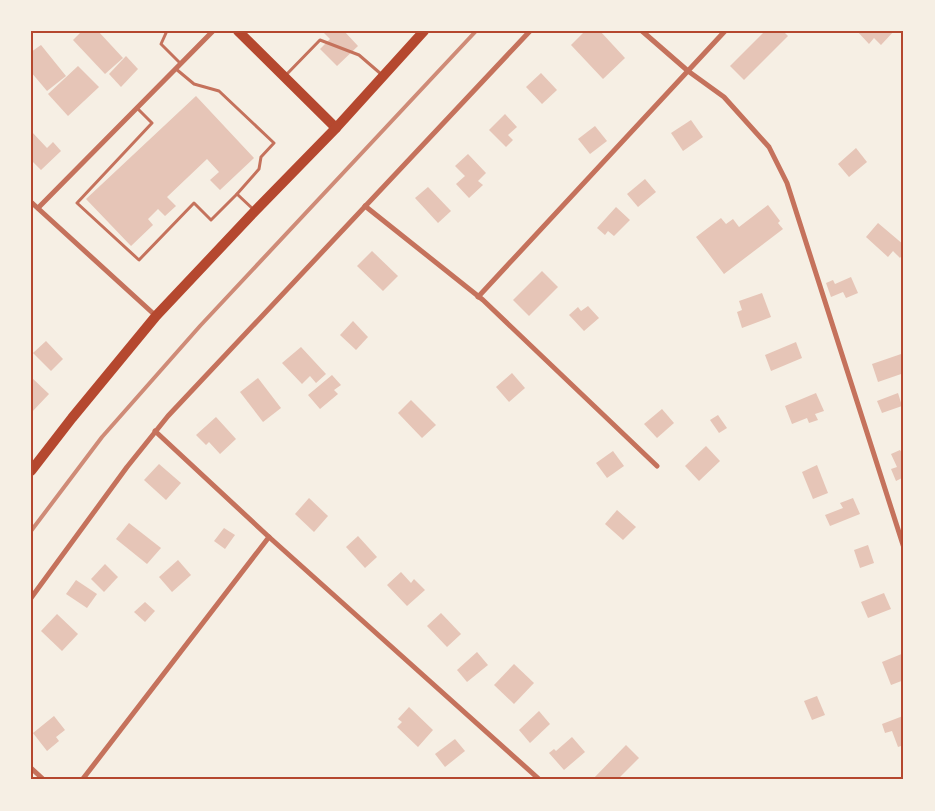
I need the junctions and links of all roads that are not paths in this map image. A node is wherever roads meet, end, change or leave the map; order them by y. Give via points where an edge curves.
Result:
1 (164, 31) edge
2 (213, 31) edge
3 (238, 31) edge
4 (424, 31) edge
5 (530, 31) edge
6 (642, 31) edge
7 (725, 31) edge
8 (181, 64) junction
9 (176, 68) junction
10 (688, 71) junction
11 (384, 76) junction
12 (284, 77) junction
13 (137, 108) junction
14 (336, 128) junction
15 (237, 194) junction
16 (31, 202) edge
17 (365, 206) junction
18 (38, 208) junction
19 (255, 211) junction
20 (478, 297) junction
21 (156, 316) junction
22 (155, 431) junction
23 (657, 466) dead end
24 (31, 472) edge
25 (269, 537) junction
26 (904, 548) edge
27 (31, 598) edge
28 (31, 768) edge
29 (44, 780) edge
30 (82, 780) edge
31 (540, 780) edge

1 - 8 lane via 161,44
2 - 8 street
3 - 12 main road
4 - 11 main road
5 - 17 street
6 - 10 street
7 - 10 street
8 - 9 street
9 - 13 street
9 - 15 lane via 194,84 220,91 274,142 261,157 259,169
10 - 20 street
10 - 26 street via 724,97 769,146 787,183
11 - 12 lane via 360,54 320,40
11 - 14 main road
12 - 14 main road
13 - 15 lane via 152,123 77,204 139,260 194,203 211,220
13 - 18 street
14 - 19 main road
15 - 19 lane
16 - 18 street
17 - 20 street
17 - 22 street
18 - 21 street
19 - 21 main road
20 - 23 street
21 - 24 main road
22 - 25 street
22 - 27 street
25 - 30 street
25 - 31 street
28 - 29 street

